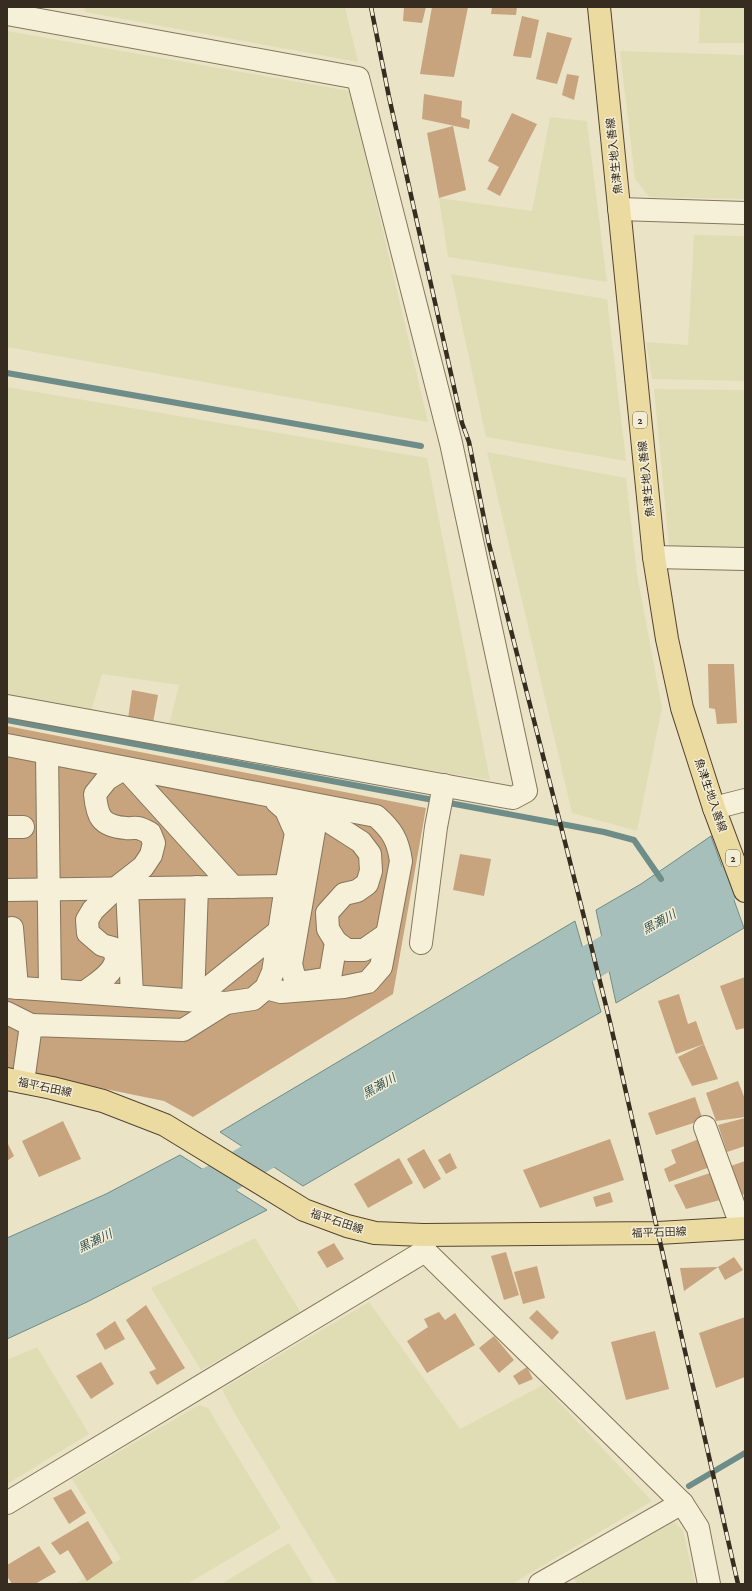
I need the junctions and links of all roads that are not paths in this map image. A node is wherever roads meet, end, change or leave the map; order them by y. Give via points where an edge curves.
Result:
1 (599, 7) edge
2 (7, 14) edge
3 (619, 209) junction
4 (745, 213) edge
5 (654, 556) junction
6 (745, 559) edge
7 (7, 706) edge
8 (7, 745) edge
9 (47, 753) junction
10 (125, 768) junction
11 (444, 785) junction
12 (270, 796) junction
13 (745, 800) edge
14 (297, 801) junction
15 (718, 816) junction
16 (286, 886) junction
17 (196, 887) junction
18 (233, 887) junction
19 (48, 888) junction
20 (122, 888) junction
21 (7, 890) edge
22 (745, 891) edge
23 (7, 929) edge
24 (279, 931) junction
25 (387, 934) junction
26 (336, 942) junction
27 (421, 944) dead end
28 (12, 988) edge
29 (266, 988) junction
30 (50, 990) junction
31 (85, 992) junction
32 (132, 996) junction
33 (193, 1000) junction
34 (226, 1002) junction
35 (7, 1012) edge
36 (31, 1026) junction
37 (15, 1081) edge
38 (705, 1127) dead end
39 (743, 1228) edge
40 (424, 1243) junction
41 (682, 1502) junction
42 (7, 1503) edge
43 (540, 1584) edge
44 (710, 1584) edge

1 - 3 main road, 魚津生地入善線 / 2
2 - 11 street via 358,78 451,443 526,791 513,798
3 - 4 street
3 - 5 main road, 魚津生地入善線 / 2
5 - 6 street
5 - 15 main road, 魚津生地入善線 / 2 via 667,639 682,708
7 - 11 street
8 - 9 street
9 - 10 street
9 - 19 street
10 - 12 street
10 - 18 street
10 - 20 street via 106,779 95,794 96,809 102,820 114,826 138,828 150,833 154,843 151,855 143,867
11 - 27 street
12 - 14 street
12 - 16 street via 286,810 296,833
13 - 15 street
14 - 25 street via 376,816 389,828 399,848 401,861
14 - 26 street via 361,842 370,854 371,871 367,884 357,891 344,894 327,913 328,929
14 - 26 street via 314,831 291,964 295,980 305,982 330,978
15 - 22 main road, 魚津生地入善線 / 2
16 - 18 street
16 - 24 street
17 - 18 street
17 - 20 street
17 - 33 street
19 - 20 street
19 - 21 street
19 - 30 street
20 - 31 street via 93,910 87,920 88,933 102,945 113,948 116,958 113,968
20 - 32 street
23 - 28 street via 12,928
24 - 29 street via 273,972
24 - 33 street
25 - 26 street via 364,950 347,950
25 - 29 street via 381,967 368,982 344,987 280,992
28 - 30 street
29 - 34 street via 253,999
30 - 31 street
31 - 32 street
32 - 33 street
33 - 34 street
34 - 36 street via 183,1030
35 - 36 street
36 - 37 street
37 - 40 main road, 福平石田線 via 103,1101 165,1125 304,1210 347,1226
38 - 39 street
39 - 40 main road, 福平石田線
40 - 41 street
40 - 42 street
41 - 43 street
41 - 44 street via 698,1528

